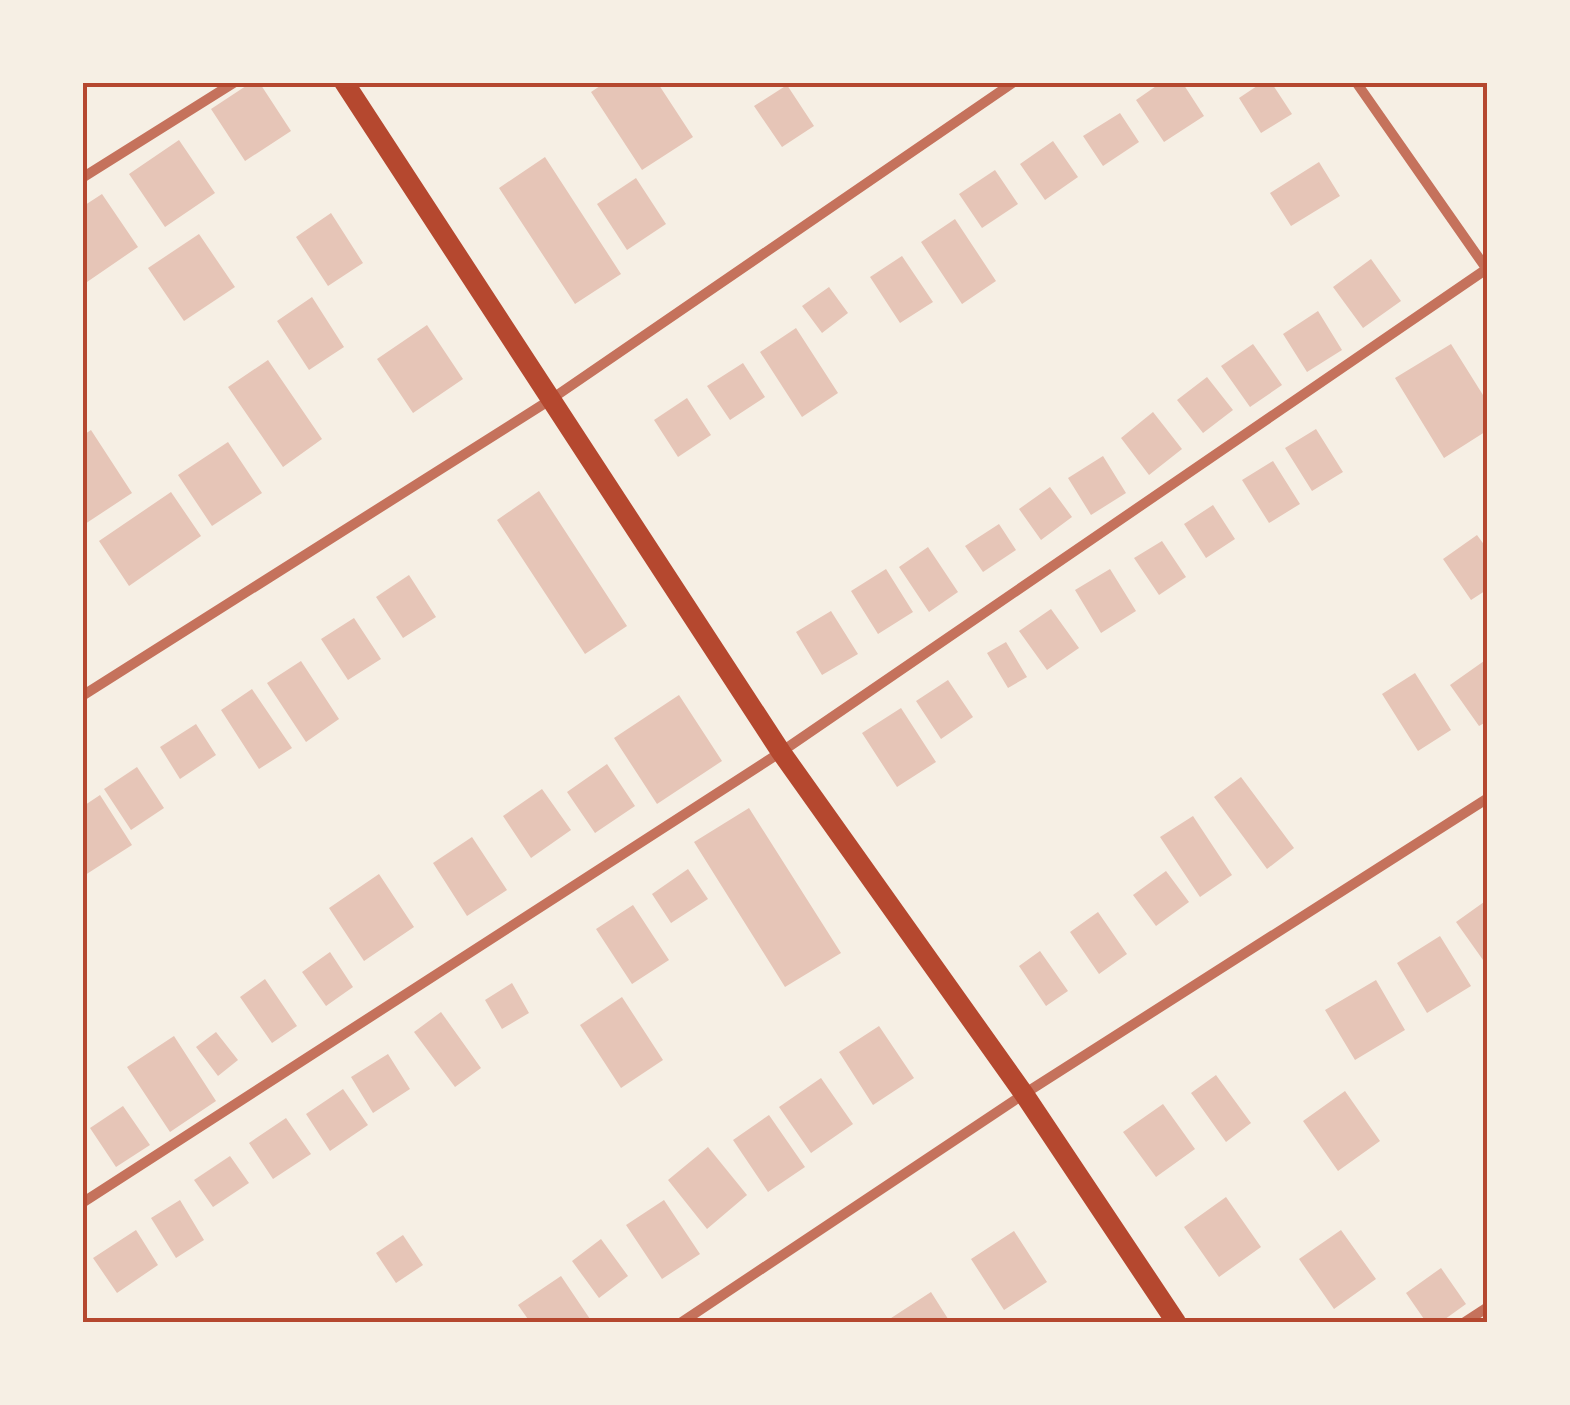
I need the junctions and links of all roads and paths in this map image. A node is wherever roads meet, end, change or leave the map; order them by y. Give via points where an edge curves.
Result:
1 (235, 82) edge
2 (344, 82) edge
3 (1014, 82) edge
4 (1356, 82) edge
5 (82, 178) edge
6 (1487, 269) edge
7 (550, 400) junction
8 (82, 696) edge
9 (781, 752) junction
10 (1488, 798) edge
11 (1024, 1094) junction
12 (82, 1204) edge
13 (1488, 1307) edge
14 (682, 1322) edge
15 (1176, 1322) edge
16 (1465, 1322) edge

1 - 5 street
2 - 7 main road
3 - 7 street
4 - 6 street
6 - 9 street
7 - 8 street
7 - 9 main road
9 - 11 main road
9 - 12 street
10 - 11 street
11 - 14 street
11 - 15 main road
13 - 16 street

